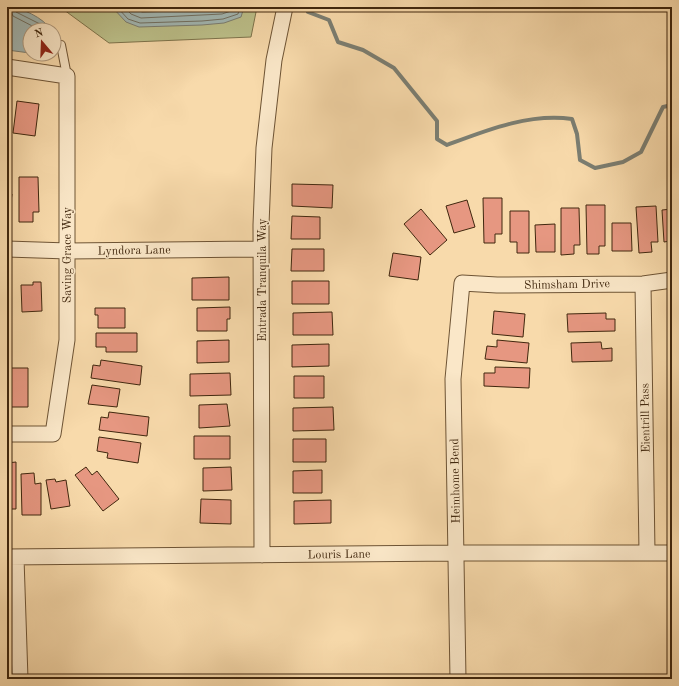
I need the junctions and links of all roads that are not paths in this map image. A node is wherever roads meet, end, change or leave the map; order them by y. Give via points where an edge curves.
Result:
1 (285, 7) edge
2 (62, 50) edge
3 (7, 67) edge
4 (67, 76) junction
5 (7, 249) edge
6 (261, 249) junction
7 (68, 251) junction
8 (672, 280) edge
9 (462, 283) joint
10 (643, 284) junction
11 (7, 434) edge
12 (647, 552) junction
13 (456, 553) junction
14 (672, 553) edge
15 (262, 555) junction
16 (12, 557) edge
17 (20, 679) edge
18 (458, 679) edge

1 - 6 street, Entrada Tranquila Way via 274,60 264,148
2 - 4 lane
3 - 4 street
4 - 7 street, Saving Grace Way
5 - 7 street, Lyndora Lane
6 - 7 street, Lyndora Lane
6 - 15 street, Entrada Tranquila Way
7 - 11 street, Saving Grace Way via 67,340 53,434
8 - 10 street, Shimsham Drive
9 - 10 street, Shimsham Drive
9 - 13 street, Heimhome Bend via 453,379
10 - 12 street, Eientrill Pass
12 - 13 street, Louris Lane
12 - 14 street, Louris Lane
13 - 15 street, Louris Lane
13 - 18 street, Heimhome Bend
15 - 16 street, Louris Lane
16 - 17 street

